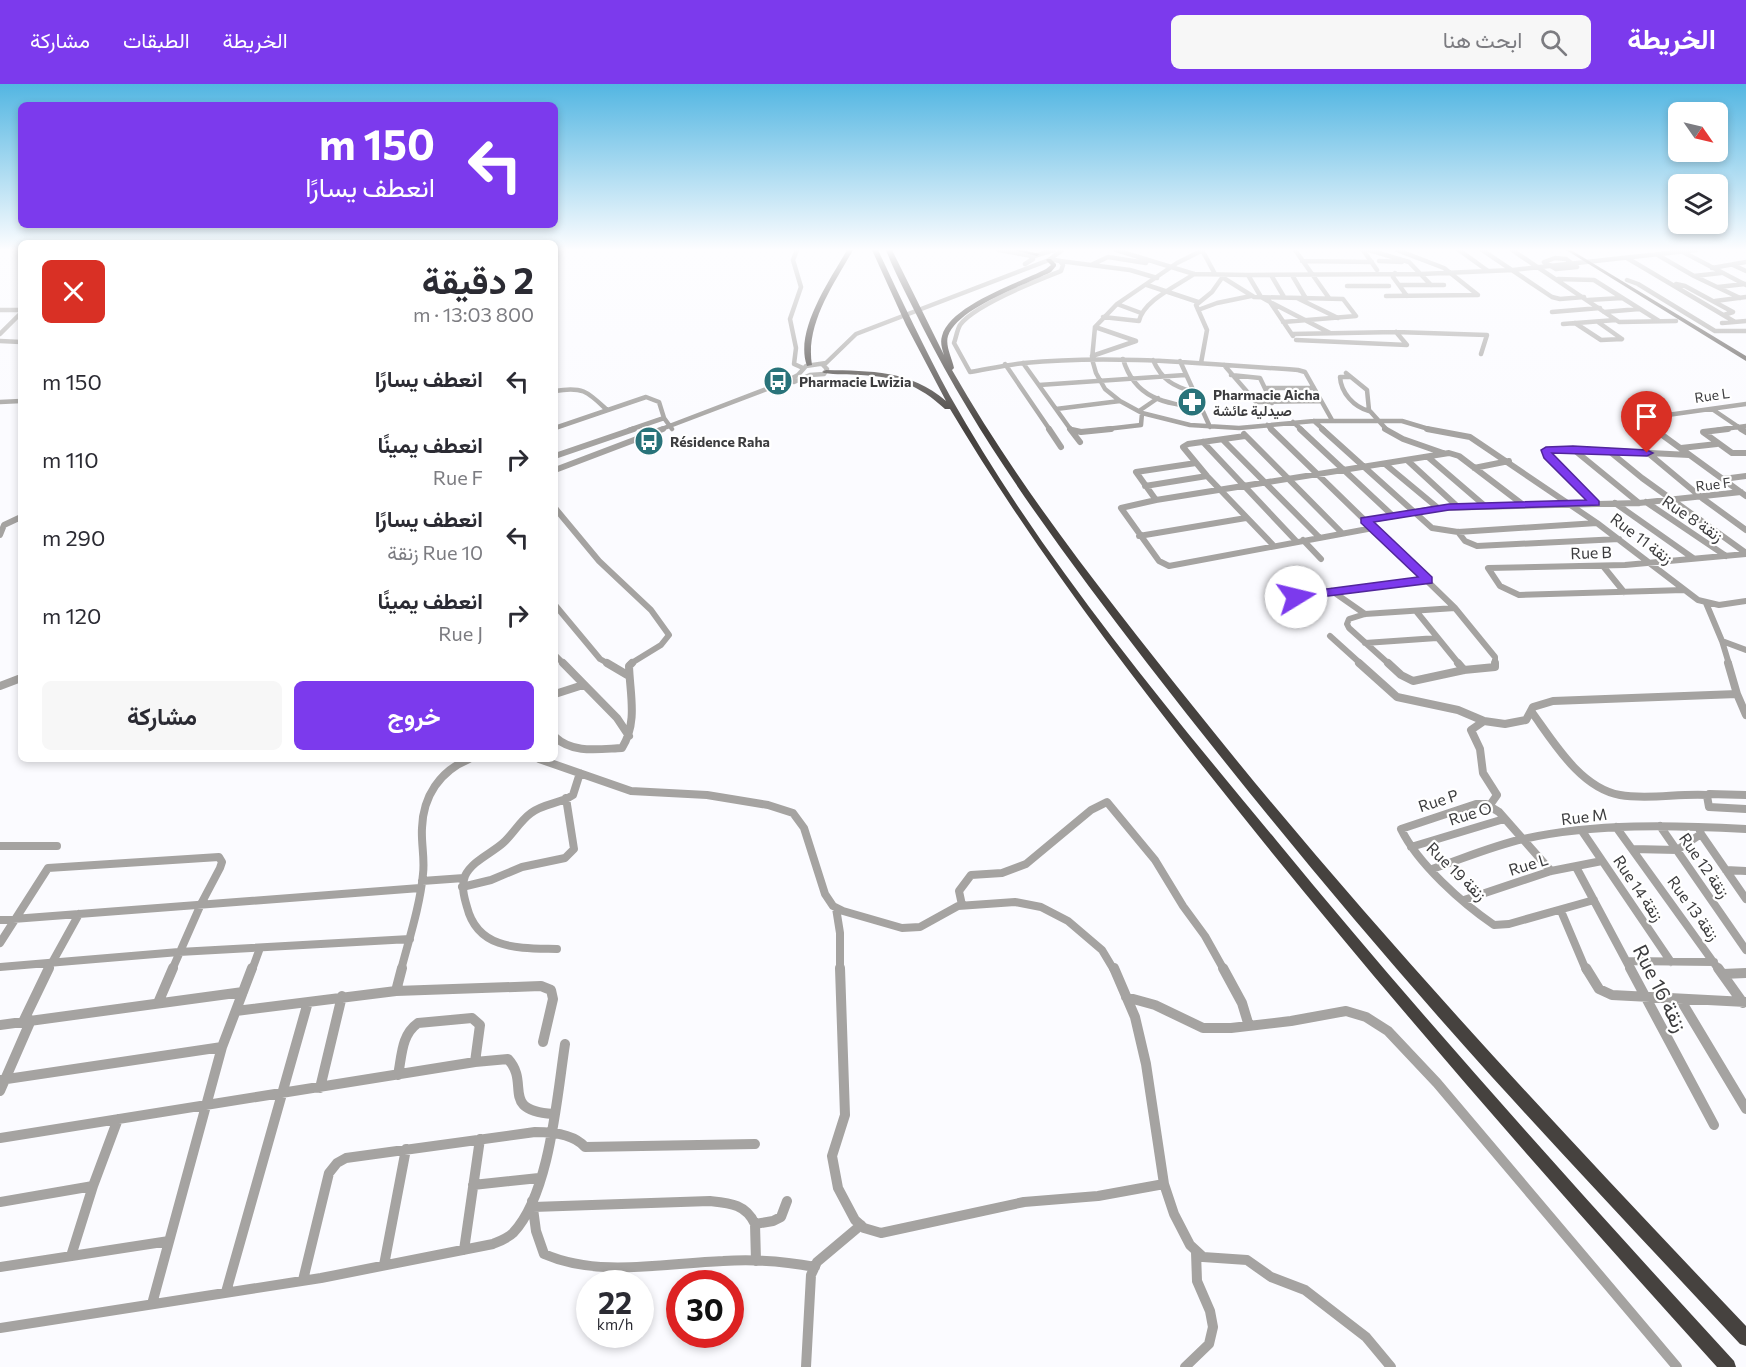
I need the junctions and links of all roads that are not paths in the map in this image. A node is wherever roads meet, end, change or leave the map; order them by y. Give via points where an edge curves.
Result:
1 (0, 310) edge
2 (794, 310) edge
3 (819, 310) edge
4 (902, 310) edge
5 (913, 310) edge
6 (918, 310) edge
7 (971, 310) edge
8 (980, 310) edge
9 (1110, 310) edge
10 (1132, 310) edge
11 (1145, 310) edge
12 (1198, 310) edge
13 (1275, 310) edge
14 (1287, 310) edge
15 (1322, 310) edge
16 (1351, 310) edge
17 (1602, 310) junction
18 (1607, 310) edge
19 (1642, 310) edge
20 (1670, 310) edge
21 (1677, 310) edge
22 (1715, 310) edge
23 (1729, 310) edge
24 (18, 312) edge
25 (1552, 312) dead end
26 (1141, 313) junction
27 (18, 315) edge
28 (1724, 315) junction
29 (1103, 316) junction
30 (1340, 319) junction
31 (1309, 320) junction
32 (1616, 320) junction
33 (1660, 321) junction
34 (1676, 321) dead end
35 (1746, 321) edge
36 (1283, 322) junction
37 (1598, 322) junction
38 (1735, 322) junction
39 (1575, 323) junction
40 (1722, 323) dead end
41 (1563, 324) dead end
42 (1095, 327) junction
43 (1746, 331) edge
44 (1396, 332) junction
45 (1330, 333) junction
46 (0, 334) edge
47 (1292, 334) junction
48 (1712, 334) junction
49 (0, 341) edge
50 (18, 342) edge
51 (1344, 342) junction
52 (1480, 354) dead end
53 (1746, 354) edge
54 (1092, 358) junction
55 (1123, 359) junction
56 (1746, 359) edge
57 (1153, 360) junction
58 (1180, 361) junction
59 (1023, 363) junction
60 (1201, 363) junction
61 (1005, 364) junction
62 (1224, 365) junction
63 (813, 367) junction
64 (1346, 373) dead end
65 (951, 374) junction
66 (810, 375) junction
67 (1185, 375) junction
68 (1231, 375) junction
69 (1160, 376) junction
70 (1129, 378) junction
71 (1353, 378) junction
72 (1099, 380) junction
73 (1039, 385) junction
74 (1266, 388) junction
75 (1314, 388) junction
76 (558, 390) edge
77 (1193, 392) junction
78 (1158, 398) junction
79 (18, 400) edge
80 (1120, 401) junction
81 (1321, 401) junction
82 (0, 402) edge
83 (1272, 403) junction
84 (1746, 404) edge
85 (1201, 408) junction
86 (1056, 409) junction
87 (1712, 409) junction
88 (607, 410) junction
89 (1369, 411) junction
90 (1140, 412) junction
91 (957, 417) junction
92 (664, 418) junction
93 (1332, 420) junction
94 (1314, 421) junction
95 (1293, 422) junction
96 (1377, 422) junction
97 (1267, 425) junction
98 (1746, 426) edge
99 (1210, 427) junction
100 (1738, 427) junction
101 (558, 428) edge
102 (671, 428) junction
103 (1239, 428) junction
104 (1072, 430) junction
105 (1746, 432) edge
106 (1245, 436) junction
107 (1223, 440) junction
108 (1080, 442) dead end
109 (1203, 442) junction
110 (1717, 444) junction
111 (1061, 447) dead end
112 (1681, 448) junction
113 (1573, 449) junction
114 (1609, 451) junction
115 (1647, 453) junction
116 (1746, 453) edge
117 (1445, 454) junction
118 (558, 455) edge
119 (1690, 455) junction
120 (1428, 457) junction
121 (1407, 460) junction
122 (1509, 461) junction
123 (1196, 463) junction
124 (1385, 464) junction
125 (1365, 467) junction
126 (1474, 468) junction
127 (558, 471) edge
128 (1344, 471) junction
129 (1318, 475) junction
130 (1207, 476) junction
131 (1746, 476) edge
132 (1723, 479) junction
133 (1288, 480) junction
134 (1265, 483) junction
135 (1145, 486) junction
136 (1244, 487) junction
137 (1221, 491) junction
138 (1744, 494) edge
139 (1702, 498) junction
140 (1156, 500) junction
141 (1673, 501) junction
142 (1642, 502) junction
143 (1595, 503) junction
144 (1615, 503) junction
145 (1522, 504) junction
146 (1570, 504) junction
147 (1485, 506) junction
148 (1458, 507) junction
149 (1438, 508) junction
150 (1412, 511) junction
151 (558, 512) edge
152 (1392, 515) junction
153 (18, 518) edge
154 (1246, 518) junction
155 (1365, 520) junction
156 (1597, 523) junction
157 (1373, 528) junction
158 (1746, 530) edge
159 (1458, 532) junction
160 (1342, 533) junction
161 (0, 535) edge
162 (1139, 536) junction
163 (1319, 537) junction
164 (1619, 539) junction
165 (1300, 541) junction
166 (1274, 546) junction
167 (1746, 554) edge
168 (1726, 555) junction
169 (1693, 558) junction
170 (1321, 559) dead end
171 (1652, 563) junction
172 (1604, 566) junction
173 (1428, 580) junction
174 (1684, 590) junction
175 (1332, 591) junction
176 (1624, 592) junction
177 (1296, 597) dead end
178 (1746, 601) edge
179 (1706, 603) junction
180 (1455, 608) junction
181 (558, 609) edge
182 (1416, 610) junction
183 (1365, 614) junction
184 (1330, 636) dead end
185 (1437, 638) junction
186 (1722, 641) junction
187 (1365, 643) junction
188 (1746, 650) edge
189 (558, 658) edge
190 (1464, 670) junction
191 (18, 674) edge
192 (629, 676) junction
193 (18, 679) edge
194 (0, 681) edge
195 (583, 685) junction
196 (0, 686) edge
197 (558, 693) edge
198 (1737, 694) junction
199 (1531, 711) junction
200 (1746, 715) edge
201 (1484, 721) junction
202 (629, 736) junction
203 (558, 740) edge
204 (462, 762) edge
205 (548, 762) edge
206 (580, 773) junction
207 (1711, 794) junction
208 (1746, 795) edge
209 (566, 798) junction
210 (1490, 805) junction
211 (1746, 809) edge
212 (1504, 819) junction
213 (1409, 826) joint
214 (1660, 826) junction
215 (1616, 827) junction
216 (1746, 829) edge
217 (1582, 831) junction
218 (1700, 831) junction
219 (1522, 839) junction
220 (0, 846) edge
221 (57, 846) dead end
222 (1411, 847) junction
223 (1633, 849) junction
224 (1677, 850) junction
225 (1602, 861) junction
226 (1576, 867) junction
227 (1432, 869) junction
228 (1726, 870) junction
229 (1551, 871) junction
230 (1746, 871) edge
231 (463, 882) junction
232 (421, 885) junction
233 (1746, 899) edge
234 (1464, 900) junction
235 (1594, 900) junction
236 (201, 904) junction
237 (962, 905) junction
238 (836, 908) junction
239 (1561, 911) junction
240 (79, 914) junction
241 (15, 919) junction
242 (0, 920) edge
243 (410, 939) junction
244 (0, 943) edge
245 (260, 948) junction
246 (557, 949) dead end
247 (1746, 950) edge
248 (179, 952) junction
249 (52, 961) junction
250 (1627, 961) junction
251 (1671, 962) junction
252 (1714, 962) junction
253 (0, 967) edge
254 (1746, 973) edge
255 (1723, 975) junction
256 (396, 991) junction
257 (243, 992) junction
258 (342, 996) junction
259 (1126, 997) junction
260 (1645, 998) junction
261 (1680, 999) junction
262 (308, 1002) junction
263 (158, 1003) junction
264 (1745, 1003) edge
265 (236, 1011) junction
266 (27, 1021) junction
267 (0, 1025) edge
268 (1249, 1026) junction
269 (543, 1042) dead end
270 (564, 1044) dead end
271 (222, 1047) junction
272 (475, 1062) junction
273 (398, 1075) junction
274 (3, 1080) edge
275 (320, 1088) junction
276 (0, 1091) edge
277 (280, 1094) junction
278 (205, 1106) junction
279 (1746, 1109) edge
280 (554, 1114) junction
281 (118, 1119) junction
282 (1714, 1125) dead end
283 (550, 1132) junction
284 (0, 1138) edge
285 (480, 1139) junction
286 (755, 1144) dead end
287 (406, 1149) junction
288 (538, 1178) junction
289 (1164, 1184) junction
290 (473, 1185) junction
291 (93, 1186) junction
292 (787, 1201) dead end
293 (0, 1202) edge
294 (532, 1204) junction
295 (755, 1224) junction
296 (861, 1226) junction
297 (169, 1241) junction
298 (464, 1250) junction
299 (1196, 1252) junction
300 (71, 1256) junction
301 (756, 1261) junction
302 (384, 1265) junction
303 (0, 1267) edge
304 (815, 1267) junction
305 (303, 1280) junction
306 (226, 1292) junction
307 (152, 1304) junction
308 (0, 1328) edge
309 (1746, 1338) edge
310 (806, 1367) edge
311 (1185, 1367) edge
312 (1391, 1367) edge
313 (1677, 1367) edge
314 (1728, 1367) edge

1 - 24 street
2 - 63 street via 790,319 796,348 794,364
3 - 63 highway via 807,344 806,355
4 - 91 highway
5 - 63 street via 868,327 850,338 834,357
6 - 65 highway
7 - 65 highway via 953,322 945,335
8 - 61 street via 957,330 955,346 970,372
9 - 29 street
10 - 26 street
11 - 26 street
12 - 60 street via 1207,330
13 - 36 street
14 - 31 street
15 - 30 street
16 - 30 street via 1356,316
17 - 18 street
17 - 25 street
17 - 32 street
19 - 33 street
20 - 48 main road
21 - 48 main road
22 - 28 street
23 - 28 street via 1732,312
26 - 29 street via 1138,321
27 - 46 street
28 - 38 street
29 - 42 street
30 - 31 street
31 - 36 street
31 - 45 street
32 - 33 street
32 - 37 street
33 - 34 street
35 - 38 street
36 - 47 street
37 - 39 street
37 - 39 street via 1622,339 1601,340
38 - 40 street
39 - 41 street
42 - 54 street
42 - 54 street via 1136,341
43 - 48 street
44 - 45 street
44 - 51 street via 1407,345
44 - 52 street via 1487,335
45 - 47 street
45 - 51 street
47 - 51 street via 1298,342
48 - 53 main road
48 - 56 main road
49 - 50 street
54 - 55 street
54 - 59 street
54 - 72 street
55 - 57 street
55 - 70 street
57 - 58 street
57 - 69 street
58 - 60 street
58 - 67 street
59 - 61 street
59 - 73 street
60 - 62 street
61 - 111 street
62 - 68 street
62 - 75 street via 1302,370
63 - 66 street
63 - 66 street via 821,375
63 - 91 highway via 910,380 932,391
63 - 102 street
64 - 71 street
65 - 309 highway via 1028,495 1086,576 1256,792 1496,1071
66 - 102 street
67 - 69 street
67 - 77 street
68 - 74 street via 1258,377
68 - 83 street via 1253,401
69 - 70 street
69 - 77 street
70 - 72 street
70 - 78 street
71 - 89 street via 1367,390
71 - 89 street via 1338,380 1355,406
72 - 73 street
72 - 80 street, Rue 11 زنقة
73 - 86 street
74 - 75 street
74 - 83 street
75 - 81 street
76 - 88 street via 582,388
77 - 85 street
78 - 85 street
78 - 90 street
79 - 82 street
80 - 86 street
80 - 90 street, Rue 11 زنقة
81 - 83 street
81 - 93 street
84 - 87 street, Rue L
85 - 99 street
86 - 104 street
87 - 100 street
87 - 112 street, Rue L via 1646,418 1653,428
88 - 92 street via 652,397 659,402
88 - 101 street
89 - 96 street
90 - 99 street, Rue 11 زنقة
90 - 104 street via 1141,425
91 - 314 highway via 1070,586 1164,712 1293,871 1458,1066
92 - 102 street
92 - 118 street
93 - 94 street, Rue 11 زنقة
93 - 96 street, Rue 11 زنقة
94 - 95 street, Rue 11 زنقة
94 - 125 street
95 - 97 street, Rue 11 زنقة
95 - 128 street
96 - 117 street via 1407,440
96 - 122 street, Rue 11 زنقة via 1414,423 1470,437
97 - 103 street, Rue 11 زنقة
97 - 129 street
98 - 100 street
99 - 103 street, Rue 11 زنقة
100 - 105 street
100 - 110 street via 1705,430
102 - 127 street
103 - 106 street
104 - 108 street
106 - 107 street
106 - 133 street
107 - 109 street
107 - 134 street
109 - 123 street via 1183,447
109 - 136 street
110 - 112 street
110 - 116 street via 1738,454
112 - 119 street
113 - 114 street
113 - 142 street, Rue 8 زنقة
113 - 143 street via 1546,450
114 - 115 street
114 - 141 street
115 - 119 street
115 - 139 street
117 - 120 street
117 - 126 street via 1459,456
119 - 132 street
120 - 121 street
120 - 147 street
121 - 124 street
121 - 148 street
122 - 126 street
122 - 146 street, Rue 11 زنقة
123 - 130 street
123 - 135 street via 1136,472
124 - 125 street
124 - 149 street
125 - 128 street
125 - 150 street
126 - 145 street
128 - 129 street
128 - 152 street
129 - 133 street
129 - 155 street
130 - 135 street
130 - 137 street
131 - 132 street
132 - 138 street
133 - 134 street
133 - 160 street
134 - 136 street
134 - 163 street
135 - 140 street
136 - 137 street
136 - 165 street
137 - 140 street
137 - 154 street
138 - 139 street, Rue F
139 - 141 street, Rue F
139 - 158 street
140 - 162 street via 1121,508
141 - 142 street, Rue F
141 - 167 street
142 - 144 street, Rue F
142 - 168 street, Rue 8 زنقة
143 - 144 street, Rue F
143 - 146 street, Rue F
144 - 169 street
145 - 146 street, Rue F
145 - 147 street, Rue F
146 - 156 street, Rue 11 زنقة
147 - 148 street, Rue F
148 - 149 street, Rue F
149 - 150 street, Rue F
150 - 152 street, Rue F
150 - 159 street via 1436,530
151 - 192 street via 668,632 662,645 634,660
152 - 155 street, Rue F
153 - 161 street via 4,525
154 - 162 street
154 - 166 street
155 - 157 street
156 - 159 street
156 - 164 street, Rue 11 زنقة
157 - 160 street
157 - 173 street
159 - 164 street via 1465,541 1477,546
160 - 163 street
162 - 166 street via 1159,561 1169,566
163 - 165 street
164 - 171 street, Rue 11 زنقة
165 - 166 street
165 - 170 street
167 - 168 street, Rue B
168 - 169 street, Rue B
169 - 171 street, Rue B
171 - 172 street, Rue B
171 - 174 street, Rue 11 زنقة
172 - 176 street
172 - 176 street, Rue B via 1488,568 1502,588 1514,594
173 - 175 street
173 - 180 street
174 - 176 street
174 - 179 street, Rue 11 زنقة
175 - 177 street
175 - 183 street
178 - 179 street, Rue 11 زنقة
179 - 186 street
180 - 182 street
180 - 190 street via 1496,662 1489,670
181 - 192 street via 600,659
182 - 183 street
182 - 185 street
183 - 187 street via 1351,618 1347,624
184 - 201 street via 1396,697 1458,710
185 - 187 street
185 - 190 street
186 - 188 street
186 - 198 street
187 - 190 street via 1413,681
189 - 195 street
191 - 194 street
192 - 202 street via 634,718
193 - 196 street
195 - 197 street
195 - 202 street via 617,718
198 - 199 street via 1553,700
198 - 200 street
199 - 201 street via 1526,720 1501,726
199 - 207 street via 1583,777 1595,786 1619,795
201 - 210 street via 1470,730 1479,745 1486,778 1497,795
202 - 203 street via 622,748 570,748
204 - 232 street via 446,769 430,797 422,823 425,861
205 - 206 street
206 - 209 street via 576,792
206 - 238 street via 645,794 707,795 768,804 793,813 804,828 820,883
207 - 208 street
207 - 211 street via 1708,807
209 - 231 street via 528,815 502,844 477,862
209 - 231 street via 572,854 491,880
210 - 212 street
210 - 213 street, Rue P via 1476,804
212 - 219 street
212 - 222 street, Rue O
213 - 222 street, Rue 19 زنقة via 1401,830
214 - 215 street, Rue M
214 - 218 street, Rue M
214 - 224 street, Rue 12 زنقة
215 - 217 street, Rue M
215 - 223 street, Rue 13 زنقة
216 - 218 street, Rue M
217 - 219 street, Rue M
217 - 225 street, Rue 14 زنقة
218 - 224 street
218 - 228 street
219 - 227 street, Rue M
219 - 229 street
220 - 221 street
222 - 227 street, Rue 19 زنقة
223 - 224 street
223 - 252 street, Rue 13 زنقة
224 - 247 street, Rue 12 زنقة
225 - 226 street, Rue L
225 - 251 street, Rue 14 زنقة
226 - 229 street, Rue L
226 - 235 street, Rue 16 زنقة
227 - 234 street, Rue 19 زنقة
228 - 230 street
228 - 233 street
229 - 234 street, Rue L
231 - 232 street
231 - 246 street via 472,924 484,937 497,945
232 - 236 street
232 - 243 street
234 - 239 street, Rue 19 زنقة via 1491,924 1502,926
235 - 239 street
235 - 250 street, Rue 16 زنقة
236 - 240 street
236 - 241 street via 220,868 219,857 48,868
236 - 248 street
237 - 238 street via 920,927 902,928
237 - 259 street via 1015,902 1055,913 1102,950
237 - 268 street via 959,891 968,877 1012,870 1032,860 1088,810 1107,802 1155,860 1205,936 1234,988
238 - 296 street via 845,1115 832,1156 837,1188
239 - 260 street via 1599,989
240 - 241 street
240 - 249 street
241 - 242 street
241 - 244 street
243 - 245 street
243 - 256 street
245 - 248 street
245 - 257 street
248 - 249 street
248 - 263 street
249 - 253 street
249 - 266 street
250 - 251 street
250 - 260 street, Rue 16 زنقة
251 - 252 street
252 - 255 street, Rue 13 زنقة
254 - 255 street
255 - 264 street, Rue 13 زنقة
256 - 258 street
256 - 269 street via 545,987 551,990 553,999
257 - 263 street
257 - 265 street
258 - 262 street
258 - 275 street
259 - 268 street via 1155,1005 1203,1028
259 - 289 street via 1142,1040
260 - 261 street
260 - 282 street, Rue 16 زنقة
261 - 264 street
261 - 279 street
262 - 265 street
262 - 277 street
263 - 266 street
265 - 271 street
266 - 267 street
266 - 274 street
268 - 313 street via 1351,1011 1388,1031 1437,1083
270 - 280 street
271 - 274 street
271 - 278 street
272 - 273 street
272 - 273 street via 480,1024 477,1020 418,1023 407,1033
272 - 280 street via 508,1059 516,1068 520,1104 529,1111
273 - 275 street
274 - 276 street
275 - 277 street
277 - 278 street
277 - 306 street
278 - 281 street
278 - 297 street
280 - 283 street
281 - 284 street
281 - 291 street
283 - 285 street
283 - 286 street via 579,1140 585,1147
283 - 288 street
285 - 287 street
285 - 290 street
287 - 302 street
287 - 305 street via 340,1159 334,1164
288 - 290 street
288 - 294 street
289 - 296 street via 1098,1197 1024,1202 881,1233
289 - 299 street via 1183,1235
290 - 298 street
291 - 293 street
291 - 300 street
292 - 295 street via 782,1217
294 - 295 street via 710,1201 745,1207
294 - 298 street via 512,1234 493,1244
294 - 301 street via 544,1254 564,1263 607,1266
295 - 301 street
296 - 304 street
297 - 300 street
297 - 307 street
298 - 302 street
299 - 311 street via 1196,1279 1213,1325 1209,1344
299 - 312 street via 1212,1260 1247,1260 1271,1277 1305,1290 1354,1326
300 - 303 street
301 - 304 street via 780,1260
302 - 305 street
304 - 310 street via 810,1284
305 - 306 street
306 - 307 street
307 - 308 street

